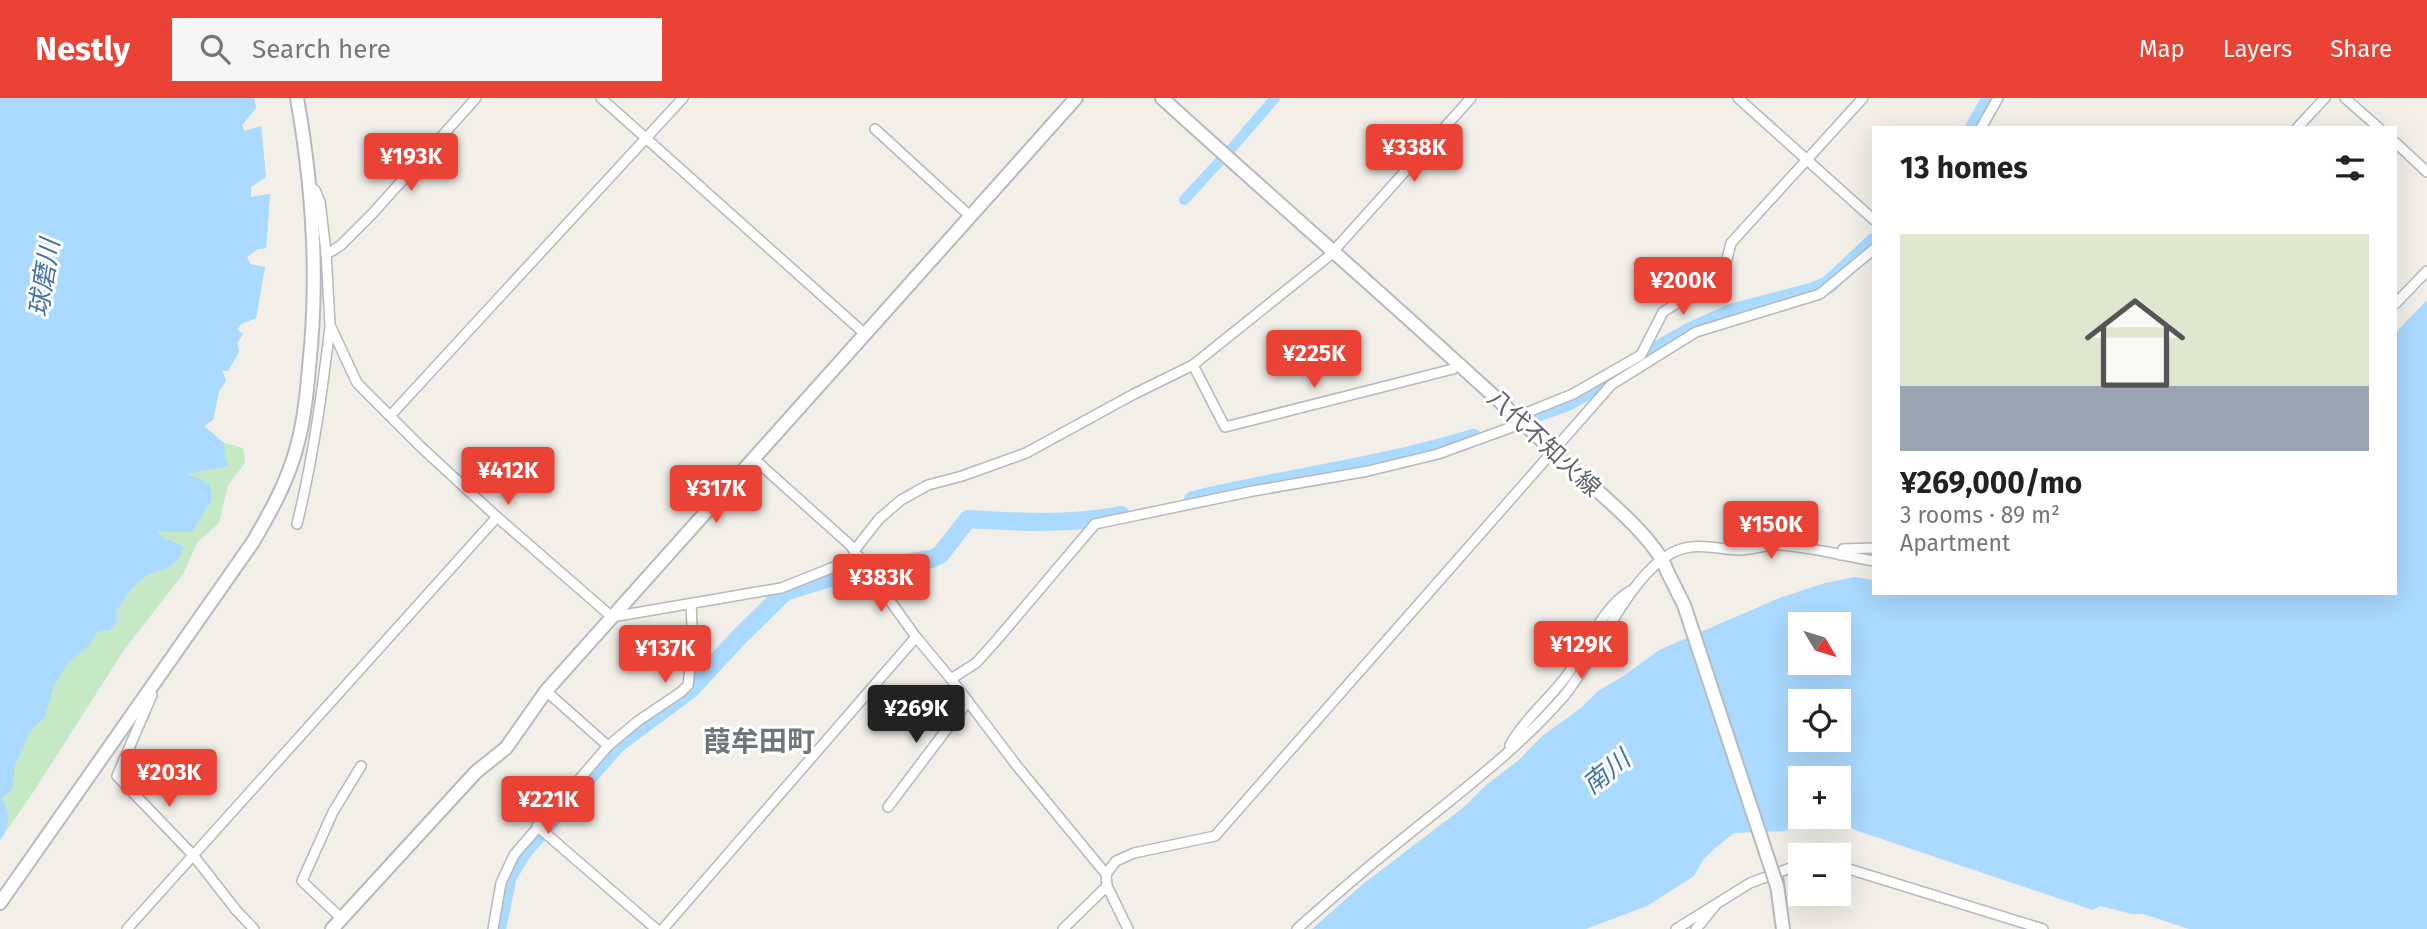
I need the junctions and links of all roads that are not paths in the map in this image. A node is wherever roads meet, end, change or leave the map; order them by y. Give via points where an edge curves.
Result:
1 (297, 98) edge
2 (475, 98) edge
3 (601, 98) edge
4 (683, 98) edge
5 (1076, 98) edge
6 (1162, 98) edge
7 (1471, 98) edge
8 (1738, 98) edge
9 (1863, 98) edge
10 (1998, 98) edge
11 (2325, 98) edge
12 (2345, 98) edge
13 (1982, 126) edge
14 (2299, 126) edge
15 (2377, 126) edge
16 (875, 130) dead end
17 (647, 138) junction
18 (2397, 144) edge
19 (1806, 160) junction
20 (2426, 168) edge
21 (311, 188) junction
22 (970, 216) junction
23 (1872, 218) edge
24 (1334, 251) junction
25 (1872, 251) edge
26 (326, 252) junction
27 (2427, 271) edge
28 (2411, 288) junction
29 (2397, 293) edge
30 (2397, 302) edge
31 (330, 325) junction
32 (865, 334) junction
33 (1193, 365) junction
34 (1458, 365) junction
35 (390, 416) junction
36 (1519, 420) junction
37 (1553, 450) junction
38 (753, 458) junction
39 (497, 517) junction
40 (297, 524) dead end
41 (1872, 548) edge
42 (1840, 555) junction
43 (859, 557) junction
44 (1872, 561) edge
45 (1665, 565) junction
46 (691, 604) junction
47 (612, 617) junction
48 (916, 637) junction
49 (951, 679) junction
50 (149, 690) junction
51 (546, 691) junction
52 (968, 701) junction
53 (608, 746) junction
54 (360, 766) dead end
55 (888, 807) dead end
56 (537, 826) junction
57 (193, 855) junction
58 (1851, 870) edge
59 (1788, 872) edge
60 (1106, 874) junction
61 (1776, 880) junction
62 (1107, 886) junction
63 (0, 903) edge
64 (1718, 903) junction
65 (341, 918) junction
66 (127, 929) edge
67 (254, 929) edge
68 (332, 929) edge
69 (493, 929) edge
70 (656, 929) edge
71 (663, 929) edge
72 (1063, 929) edge
73 (1128, 929) edge
74 (1297, 929) edge
75 (1676, 929) edge
76 (1696, 929) edge
77 (1783, 929) edge
78 (2043, 929) edge

1 - 21 street
2 - 26 street via 373,213 341,246
3 - 17 street
4 - 17 street
5 - 22 street
6 - 24 street, 八代不知火線
7 - 24 street
8 - 19 street
9 - 19 street
10 - 13 street
11 - 14 street
12 - 15 street
16 - 22 street
17 - 32 street
17 - 35 street
18 - 20 street
19 - 23 street
19 - 36 street via 1731,243 1719,277 1663,312 1641,355
21 - 26 street via 320,202
21 - 50 street via 313,332 297,446 278,498 253,542
22 - 32 street
24 - 33 street
24 - 34 street, 八代不知火線
25 - 37 street via 1821,294 1696,332 1640,366 1611,385
26 - 31 street
27 - 28 street
28 - 29 street
28 - 30 street
31 - 35 street via 357,383
31 - 40 street via 319,416
32 - 38 street
33 - 34 street via 1225,427
33 - 43 street via 1026,453 910,495 879,519
34 - 36 street, 八代不知火線
35 - 39 street
36 - 37 street, 八代不知火線
36 - 49 street via 1438,454 1095,524 976,663
37 - 45 street, 八代不知火線 via 1636,528
37 - 60 street via 1216,836 1135,852 1116,861
38 - 43 street
38 - 47 street
39 - 47 street
39 - 57 street
41 - 42 street via 1843,549
42 - 44 street
42 - 45 street via 1777,544 1743,550 1702,546 1675,551
43 - 46 street via 781,588
43 - 48 street
45 - 61 street, 八代不知火線, bridge via 1684,605
45 - 74 street via 1634,589 1567,692 1541,722
46 - 47 street
46 - 53 street via 693,645 688,685
47 - 51 street
48 - 49 street
48 - 71 street
49 - 52 street
50 - 57 street via 152,695 117,776
50 - 63 street
51 - 53 street
51 - 65 street via 506,748 476,772
52 - 55 street
52 - 60 street
53 - 56 street
54 - 65 street via 332,812 302,881
56 - 69 street via 505,871
56 - 70 street
57 - 66 street
57 - 67 street
58 - 78 street
59 - 61 street
60 - 62 street
61 - 64 street via 1749,883
61 - 77 street, 八代不知火線
62 - 72 street
62 - 73 street
64 - 75 street
64 - 76 street
65 - 68 street

